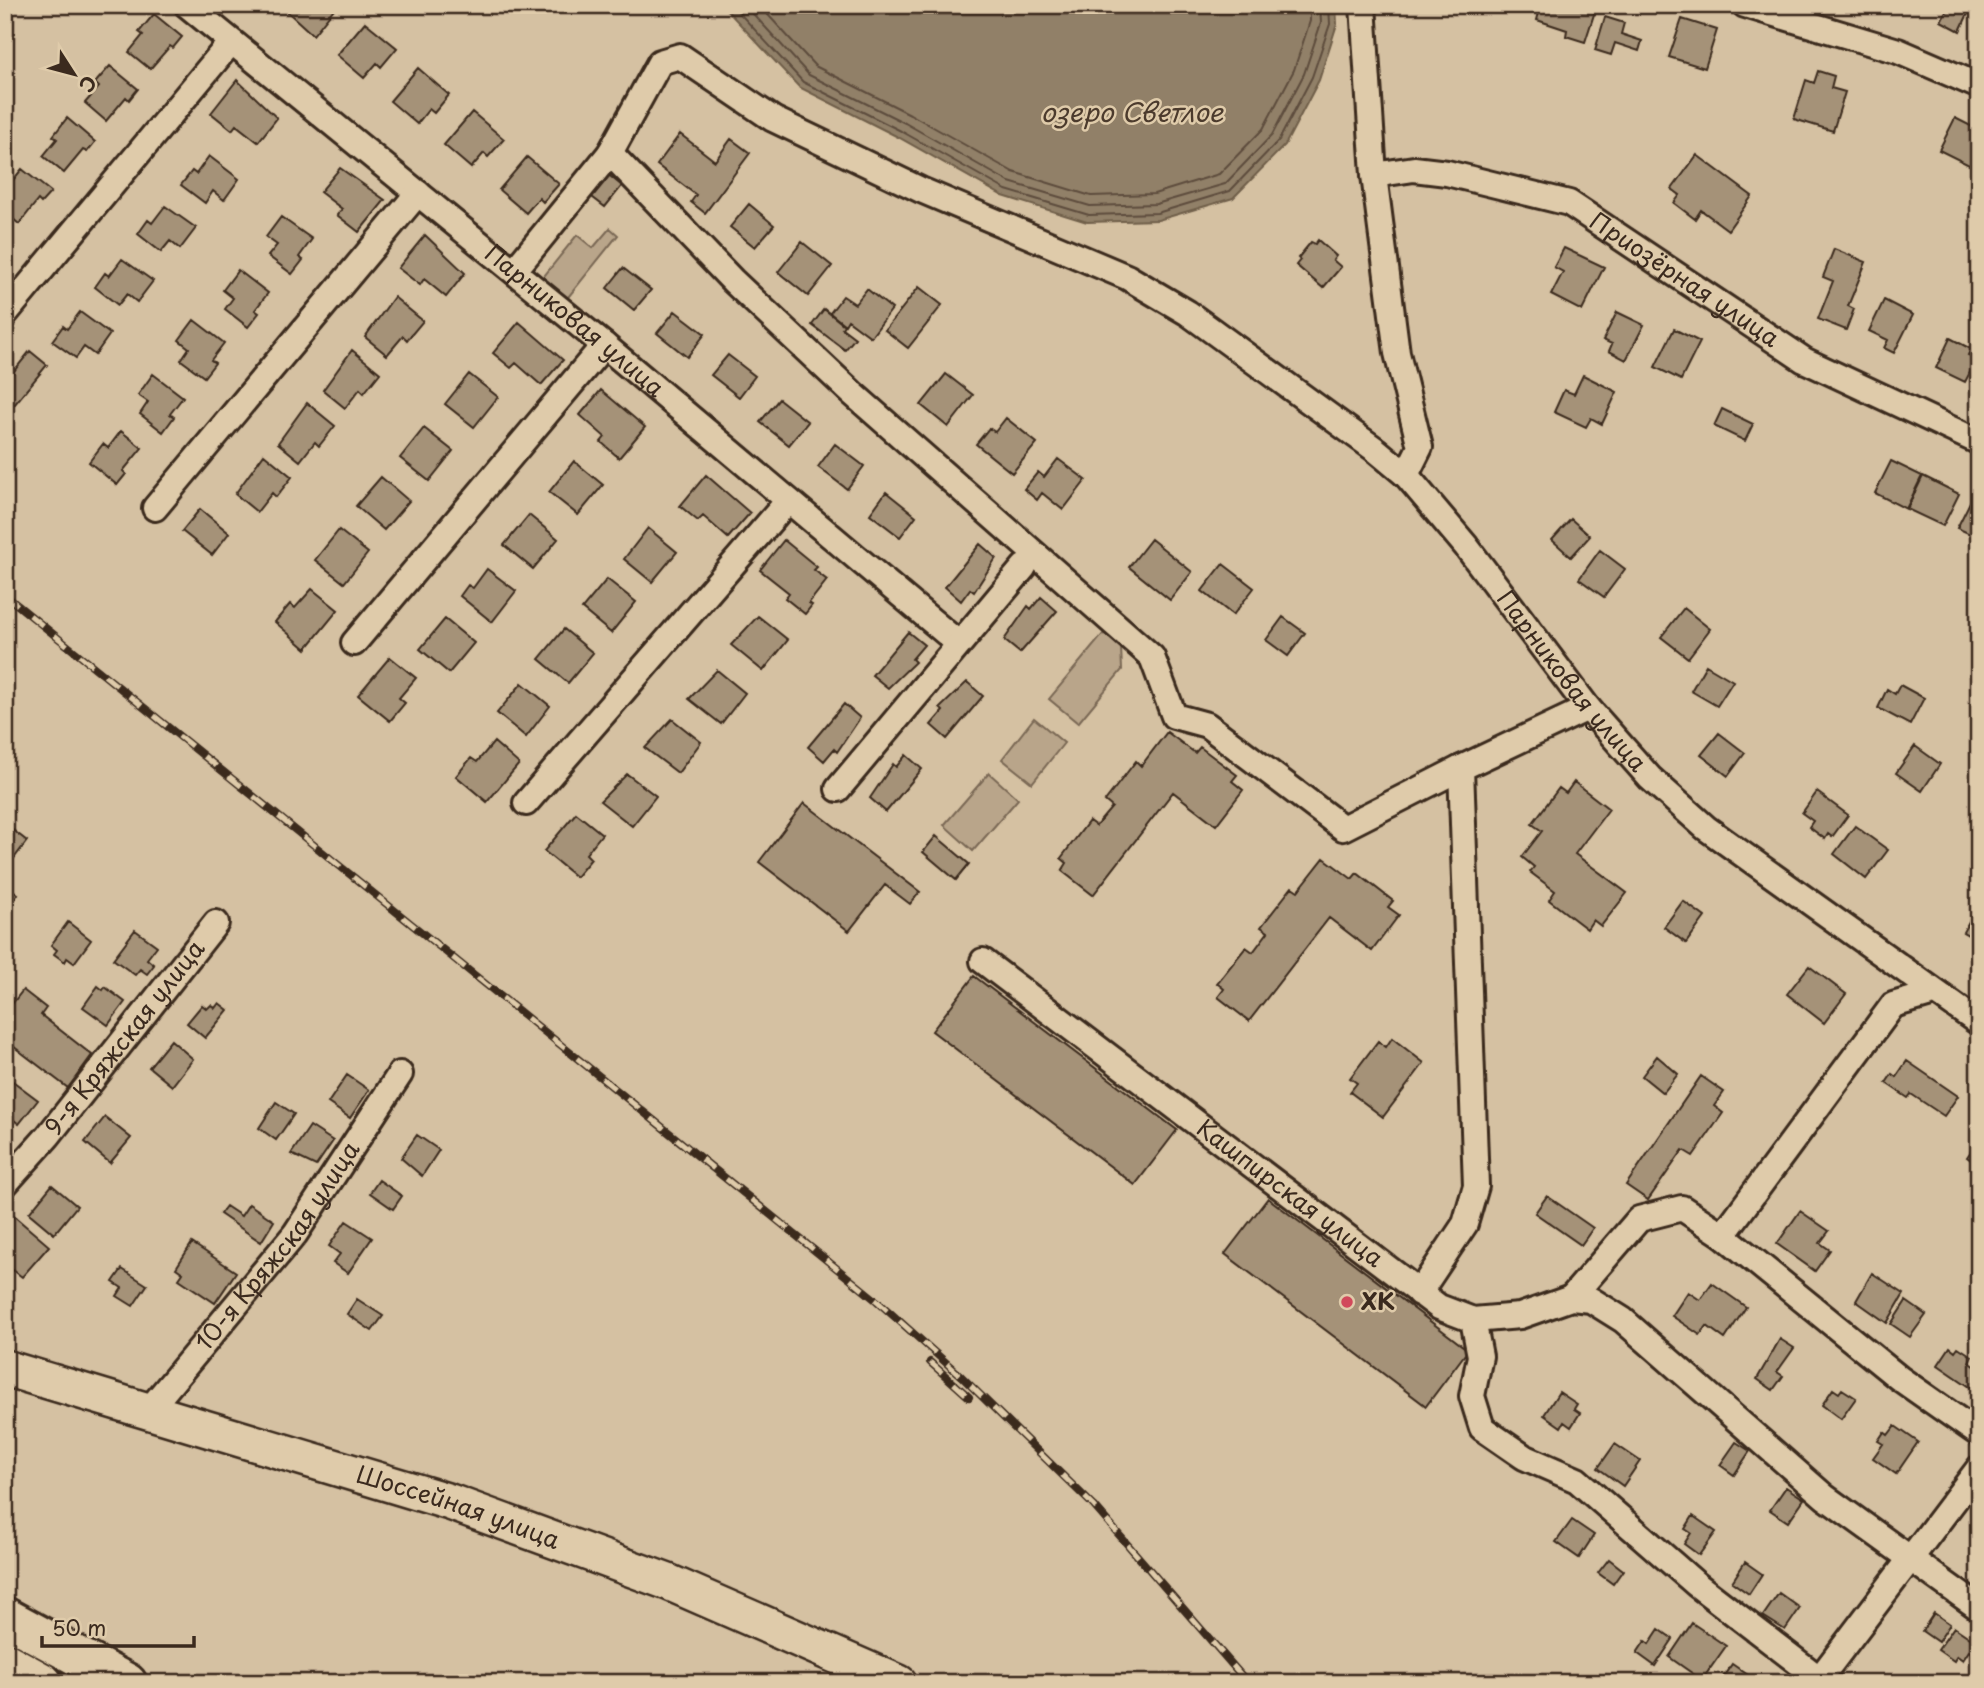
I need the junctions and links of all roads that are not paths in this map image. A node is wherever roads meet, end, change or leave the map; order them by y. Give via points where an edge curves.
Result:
1 (187, 5) edge
2 (1363, 5) edge
3 (1745, 5) edge
4 (231, 42) junction
5 (1979, 86) edge
6 (610, 153) junction
7 (1374, 175) junction
8 (418, 193) junction
9 (514, 271) junction
10 (5, 314) edge
11 (604, 345) junction
12 (1979, 442) edge
13 (1406, 475) junction
14 (787, 502) junction
15 (155, 508) dead end
16 (1024, 567) dead end
17 (354, 643) dead end
18 (958, 643) junction
19 (1588, 708) junction
20 (1461, 768) junction
21 (838, 789) dead end
22 (526, 803) dead end
23 (216, 923) dead end
24 (983, 961) dead end
25 (1934, 993) junction
26 (1975, 1014) edge
27 (400, 1074) dead end
28 (5, 1184) edge
29 (1723, 1235) junction
30 (1419, 1293) junction
31 (1571, 1298) junction
32 (1473, 1320) junction
33 (5, 1368) edge
34 (148, 1410) junction
35 (1979, 1434) edge
36 (1979, 1468) edge
37 (1910, 1561) junction
38 (1979, 1608) edge
39 (5, 1617) edge
40 (5, 1662) edge
41 (1823, 1681) edge
42 (43, 1683) edge
43 (127, 1683) edge
44 (899, 1683) edge

1 - 4 street, Парниковая улица
2 - 7 street
3 - 5 street via 1898,51
4 - 8 street, Парниковая улица
4 - 10 street
6 - 9 street, Парниковая улица
6 - 13 street, Парниковая улица via 660,62 680,57 773,119 922,190 1127,277 1188,313
6 - 20 street via 733,281 842,384 1152,657 1174,716 1208,725 1343,828
7 - 12 street, Приозёрная улица via 1414,169 1447,173 1569,203 1804,360
7 - 13 street via 1397,353 1420,447
8 - 9 street, Парниковая улица
8 - 15 street
9 - 11 street, Парниковая улица
11 - 14 street, Парниковая улица
11 - 17 street
13 - 19 street, Парниковая улица via 1466,546
14 - 18 street, Парниковая улица
14 - 22 street
16 - 18 street
18 - 21 street
19 - 20 street
19 - 25 street, Парниковая улица via 1650,778 1706,828
20 - 30 street via 1476,1186 1465,1224
23 - 28 street, 9-я Кряжская улица
24 - 30 street, Кашпирская улица
25 - 26 street, Парниковая улица
25 - 29 street via 1893,1005
27 - 34 street, 10-я Кряжская улица via 295,1234
29 - 31 street via 1682,1208 1639,1219
29 - 35 street via 1899,1378
30 - 32 street, Кашпирская улица
31 - 32 street via 1520,1316
31 - 37 street via 1591,1300 1623,1320 1825,1497
32 - 41 street via 1480,1356 1472,1396 1482,1428 1524,1457 1577,1480 1696,1584
33 - 34 main road, Шоссейная улица
34 - 44 main road, Шоссейная улица via 450,1502 668,1582
36 - 37 street
37 - 38 street
37 - 41 street
39 - 43 main road
40 - 42 main road

